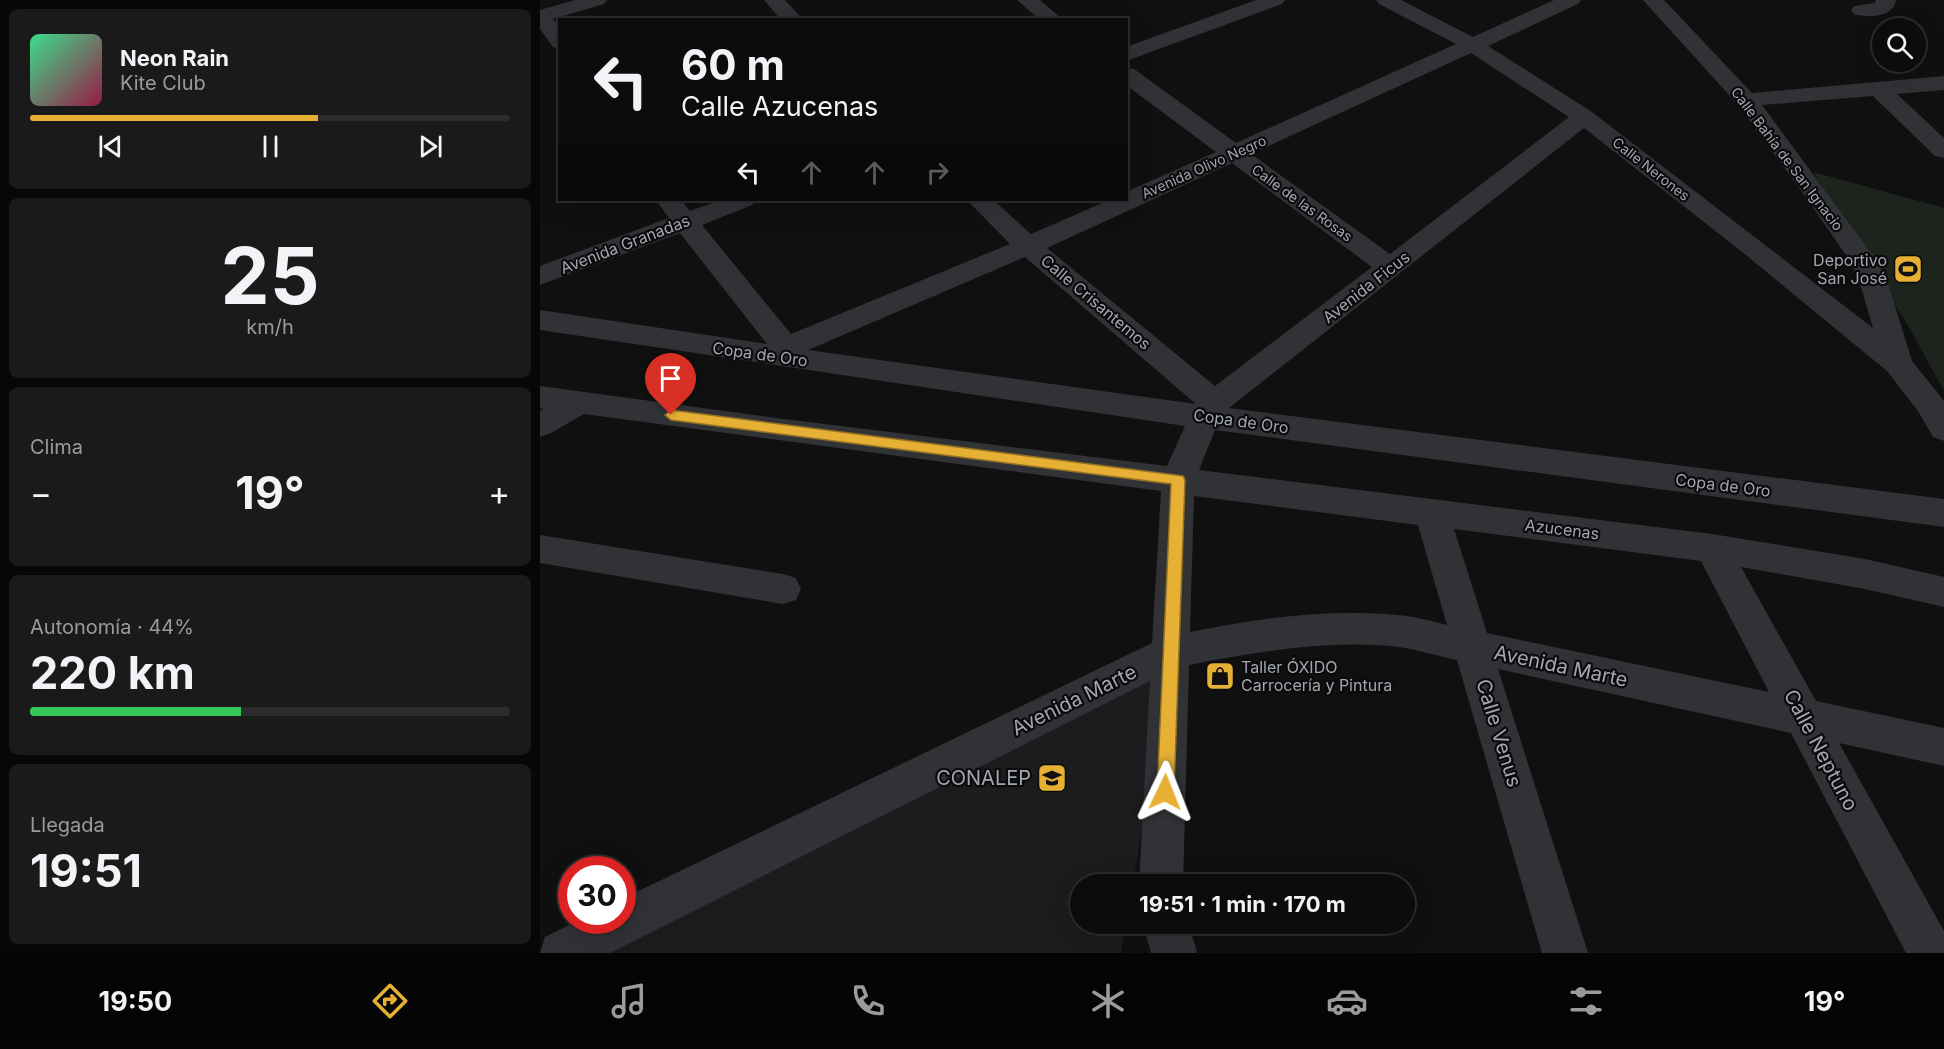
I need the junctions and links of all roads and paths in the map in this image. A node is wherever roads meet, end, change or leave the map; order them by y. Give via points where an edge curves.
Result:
1 (597, 0) edge
2 (774, 0) edge
3 (1027, 0) edge
4 (1275, 0) edge
5 (1386, 0) edge
6 (1571, 0) edge
7 (1653, 0) edge
8 (1886, 0) edge
9 (1861, 10) dead end
10 (540, 16) edge
11 (791, 18) edge
12 (1050, 18) edge
13 (558, 40) edge
14 (1471, 44) junction
15 (1128, 54) edge
16 (1128, 75) edge
17 (1944, 83) edge
18 (1879, 89) junction
19 (1746, 100) junction
20 (1584, 117) junction
21 (1944, 151) edge
22 (1234, 154) junction
23 (737, 201) edge
24 (980, 201) edge
25 (676, 211) edge
26 (1028, 246) junction
27 (1391, 268) junction
28 (540, 276) edge
29 (540, 320) edge
30 (778, 352) junction
31 (1898, 364) junction
32 (540, 397) edge
33 (581, 402) junction
34 (1210, 410) junction
35 (540, 425) edge
36 (1944, 429) edge
37 (1178, 480) junction
38 (1432, 513) junction
39 (1944, 513) edge
40 (1712, 548) junction
41 (540, 549) edge
42 (783, 589) dead end
43 (1944, 592) edge
44 (1473, 647) junction
45 (1171, 652) junction
46 (1803, 718) junction
47 (1944, 747) edge
48 (1161, 874) edge
49 (1157, 934) edge
50 (1169, 934) edge
51 (561, 953) edge
52 (1154, 953) edge
53 (1174, 953) edge
54 (1565, 953) edge
55 (1931, 953) edge

1 - 10 street
2 - 11 street
3 - 12 street
4 - 15 street
5 - 14 street, Calle Nerones
6 - 14 street, Avenida Olivo Negro
7 - 19 street, Calle Bahía de San Ignacio
8 - 9 street via 1879,9
10 - 13 street
14 - 20 street, Calle Nerones
14 - 22 street, Avenida Olivo Negro
16 - 22 street, Calle de las Rosas
17 - 18 street
18 - 19 street
18 - 21 street
19 - 31 street, Calle Bahía de San Ignacio via 1861,257 1873,280
20 - 27 street, Avenida Ficus
20 - 31 street, Calle Nerones
22 - 26 street, Avenida Olivo Negro
22 - 27 street, Calle de las Rosas
23 - 25 street, Avenida Granadas
24 - 26 street, Calle Crisantemos
25 - 28 street, Avenida Granadas
25 - 30 street
26 - 30 street, Avenida Olivo Negro
26 - 34 street, Calle Crisantemos
27 - 34 street, Avenida Ficus
29 - 30 street, Copa de Oro
30 - 34 street, Copa de Oro
31 - 36 street, Calle Bahía de San Ignacio via 1930,404
32 - 33 street, Azucenas
33 - 35 street
33 - 37 street, Azucenas
34 - 37 street, Avenida Ficus
34 - 39 street, Copa de Oro
37 - 38 street, Azucenas
37 - 45 street
38 - 40 street, Azucenas
38 - 44 street, Calle Venus
40 - 43 street, Azucenas
40 - 46 street, Calle Neptuno
41 - 42 street
44 - 45 street, Avenida Marte via 1399,631 1330,629 1269,633
44 - 46 street, Avenida Marte
44 - 54 street, Calle Venus
45 - 48 street
45 - 51 street, Avenida Marte
46 - 47 street, Avenida Marte
46 - 55 street, Calle Neptuno
49 - 52 street
50 - 53 street

